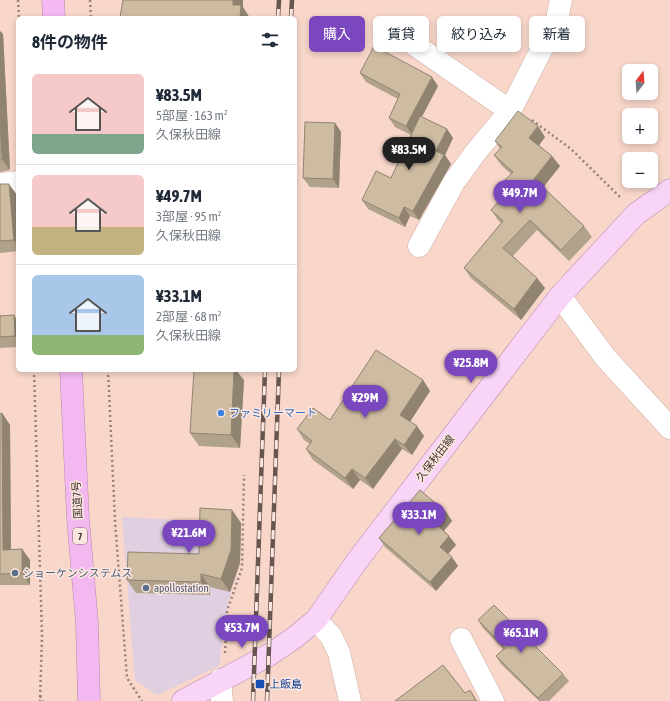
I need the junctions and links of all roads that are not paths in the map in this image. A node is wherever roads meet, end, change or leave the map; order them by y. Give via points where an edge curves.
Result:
1 (54, 0) edge
2 (561, 0) edge
3 (54, 16) edge
4 (424, 52) edge
5 (510, 111) junction
6 (16, 182) edge
7 (0, 184) edge
8 (670, 190) edge
9 (419, 246) dead end
10 (560, 296) junction
11 (70, 372) edge
12 (670, 428) edge
13 (316, 620) junction
14 (461, 639) dead end
15 (222, 678) junction
16 (89, 701) edge
17 (183, 701) edge
18 (222, 701) edge
19 (350, 701) edge
20 (493, 701) edge

1 - 3 highway
2 - 5 street via 557,19
4 - 5 street
5 - 9 street via 454,182
6 - 7 street
8 - 10 main road, 久保秋田線 via 636,214
10 - 12 street via 605,357
10 - 13 main road, 久保秋田線 via 357,561
11 - 16 highway, 国道7号 / 7 via 87,623
13 - 15 main road, 久保秋田線 via 294,638
13 - 19 street via 331,636 339,653
14 - 20 street
15 - 17 main road, 久保秋田線
15 - 18 street

